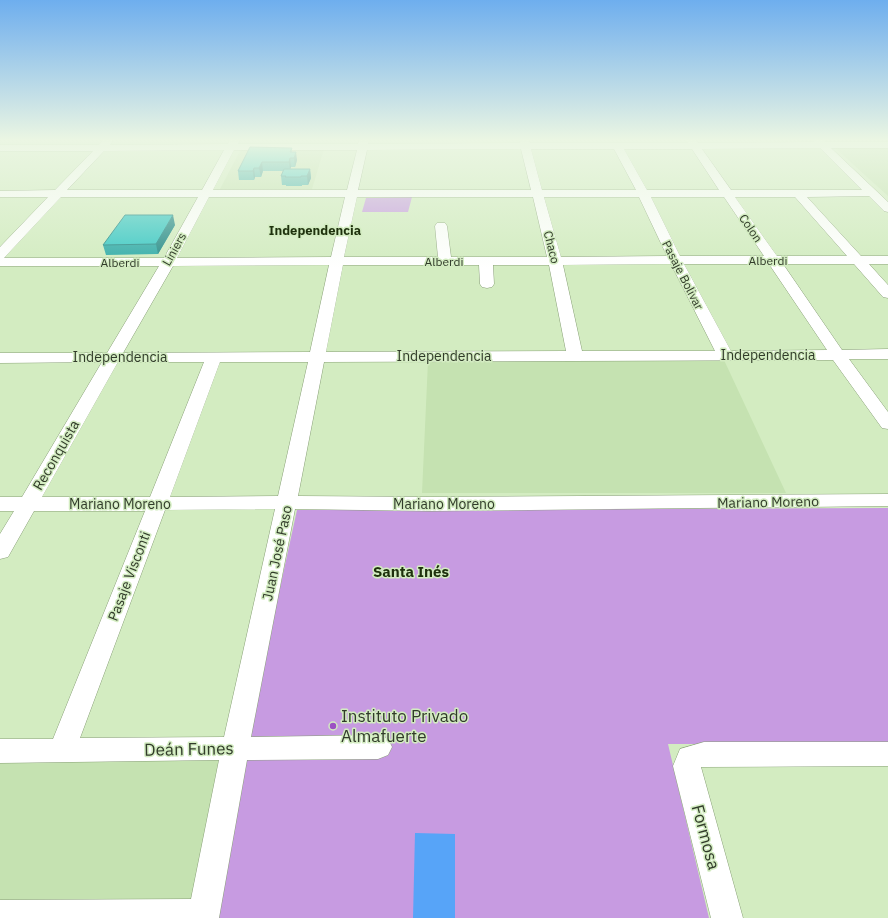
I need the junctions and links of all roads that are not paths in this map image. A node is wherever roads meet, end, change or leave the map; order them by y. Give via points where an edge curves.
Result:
1 (68, 183) edge
2 (210, 183) edge
3 (354, 183) edge
4 (536, 183) edge
5 (638, 183) edge
6 (720, 183) edge
7 (862, 183) edge
8 (538, 192) junction
9 (204, 193) junction
10 (352, 193) junction
11 (798, 193) junction
12 (873, 193) junction
13 (0, 194) edge
14 (58, 194) junction
15 (644, 194) junction
16 (728, 194) junction
17 (888, 208) edge
18 (442, 226) dead end
19 (0, 255) edge
20 (675, 260) junction
21 (773, 260) junction
22 (858, 260) junction
23 (888, 260) edge
24 (337, 261) junction
25 (445, 261) junction
26 (486, 261) junction
27 (555, 261) junction
28 (0, 262) edge
29 (168, 262) junction
30 (487, 284) dead end
31 (888, 294) edge
32 (888, 354) edge
33 (575, 355) junction
34 (725, 355) junction
35 (318, 356) junction
36 (838, 356) junction
37 (113, 357) junction
38 (214, 357) junction
39 (0, 358) edge
40 (888, 360) edge
41 (888, 424) edge
42 (888, 500) edge
43 (288, 502) junction
44 (28, 503) junction
45 (0, 504) edge
46 (157, 504) junction
47 (0, 552) edge
48 (378, 747) dead end
49 (235, 749) junction
50 (0, 751) edge
51 (62, 751) junction
52 (888, 754) edge
53 (0, 916) edge
54 (203, 916) edge
55 (727, 918) edge

1 - 14 street
2 - 9 street, Liniers
3 - 10 street, Juan José Paso
4 - 8 street, Chaco
5 - 15 street, Pasaje Bolivar
6 - 16 street, Colon
7 - 12 street
8 - 10 street
8 - 15 street
8 - 27 street, Chaco
9 - 10 street
9 - 14 street
9 - 29 street, Liniers
10 - 24 street, Juan José Paso
11 - 12 street
11 - 16 street
11 - 22 street
12 - 17 street
13 - 14 street
14 - 19 street
15 - 16 street
15 - 20 street, Pasaje Bolivar
16 - 21 street, Colon
18 - 25 street
20 - 21 street, Alberdi
20 - 27 street, Alberdi
20 - 34 street, Pasaje Bolivar
21 - 22 street, Alberdi
21 - 36 street, Colon
22 - 23 street, Alberdi
22 - 31 street
24 - 25 street, Alberdi
24 - 29 street, Alberdi
24 - 35 street, Juan José Paso
25 - 26 street, Alberdi
26 - 27 street, Alberdi
26 - 30 street
27 - 33 street, Chaco
28 - 29 street, Alberdi
29 - 37 street, Liniers
32 - 36 street, Independencia
33 - 34 street, Independencia
33 - 35 street, Independencia
34 - 36 street, Independencia
35 - 38 street, Independencia
35 - 43 street, Juan José Paso
36 - 40 street via 860,360
36 - 41 street, Colon
37 - 38 street, Independencia
37 - 39 street, Independencia
37 - 44 street, Reconquista
38 - 46 street, Pasaje Visconti
42 - 43 street, Mariano Moreno via 430,504
43 - 46 street, Mariano Moreno
43 - 49 street, Juan José Paso
44 - 45 street, Mariano Moreno
44 - 46 street, Mariano Moreno
44 - 47 street, Reconquista
46 - 51 street, Pasaje Visconti
48 - 49 street, Deán Funes
49 - 51 street, Deán Funes
49 - 54 street, Juan José Paso
50 - 51 street, Deán Funes
52 - 55 street, Formosa via 704,754 690,757 687,766
53 - 54 street

